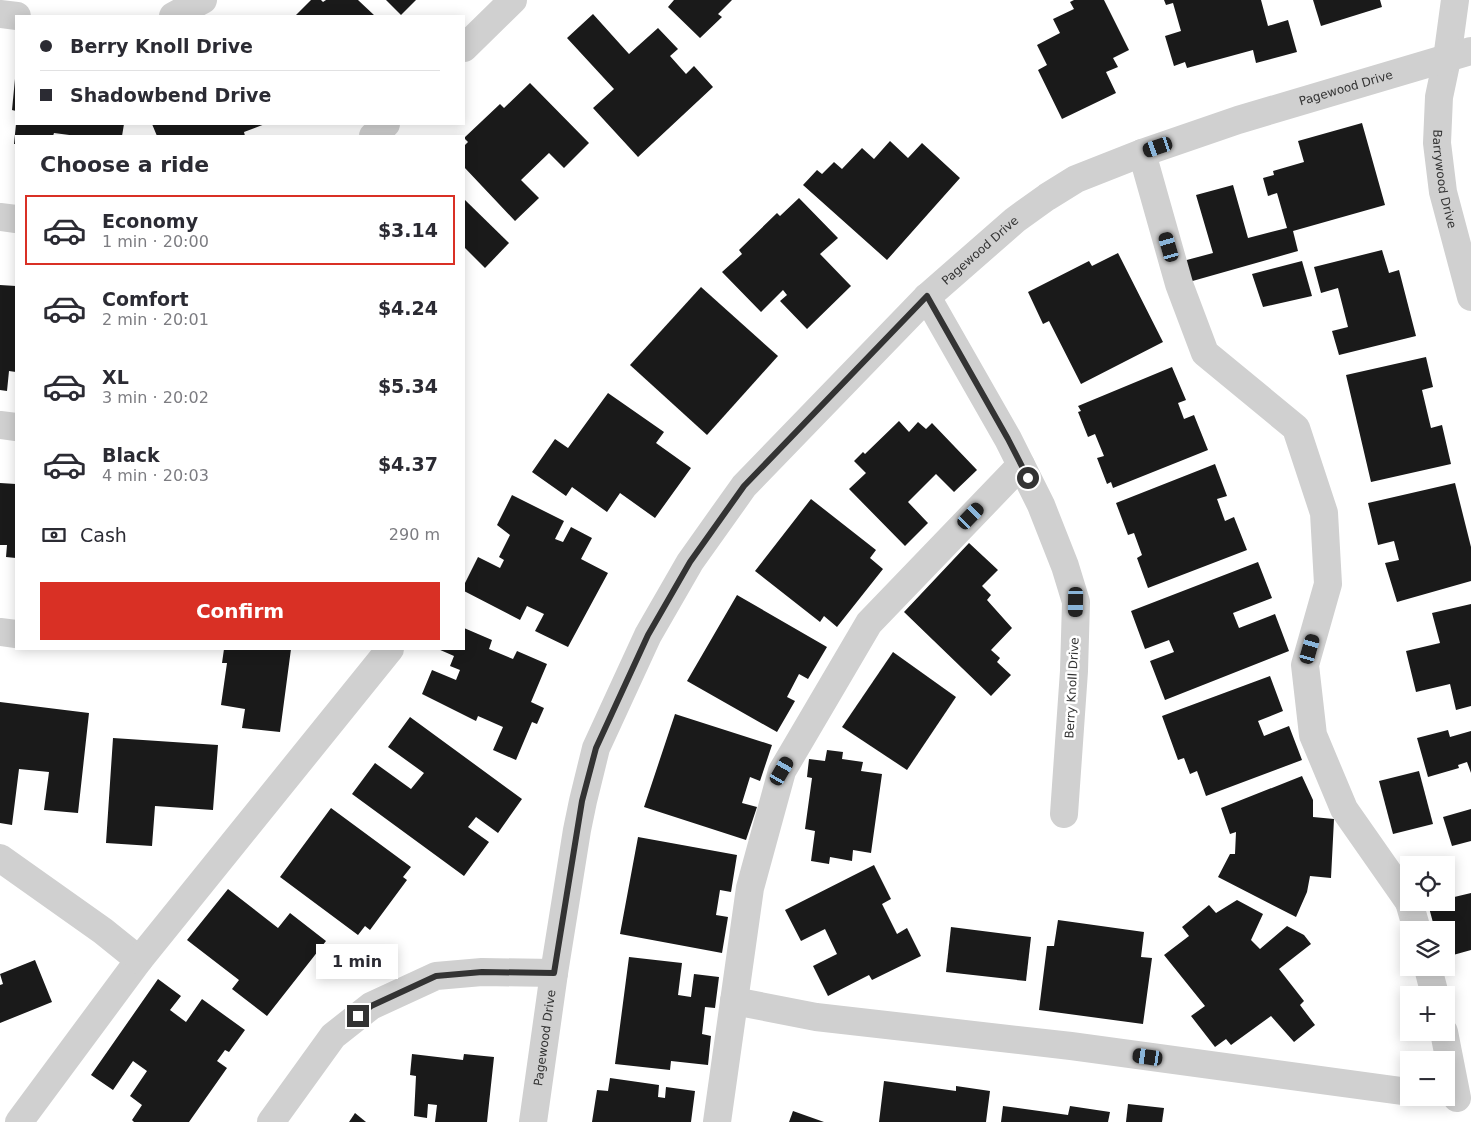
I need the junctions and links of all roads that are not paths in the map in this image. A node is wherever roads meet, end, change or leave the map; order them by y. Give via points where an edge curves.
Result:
1 (203, 0) edge
2 (513, 0) edge
3 (1455, 0) edge
4 (0, 14) edge
5 (175, 15) edge
6 (15, 16) edge
7 (465, 47) edge
8 (1459, 55) edge
9 (385, 125) edge
10 (374, 135) edge
11 (1142, 153) junction
12 (0, 217) edge
13 (15, 218) edge
14 (927, 296) junction
15 (1471, 298) edge
16 (0, 425) edge
17 (15, 427) edge
18 (1021, 465) junction
19 (0, 632) edge
20 (15, 634) edge
21 (389, 650) edge
22 (1064, 814) dead end
23 (0, 858) edge
24 (1400, 889) edge
25 (139, 960) junction
26 (554, 973) junction
27 (734, 1001) junction
28 (1446, 1041) edge
29 (1400, 1091) edge
30 (1458, 1098) edge
31 (19, 1122) edge
32 (271, 1122) edge
33 (533, 1122) edge
34 (717, 1122) edge

1 - 5 street
2 - 7 street
3 - 8 street, Barrywood Drive
4 - 6 street
8 - 11 street, Pagewood Drive via 1238,120
8 - 15 street, Barrywood Drive via 1439,97 1437,143 1450,218
9 - 10 street
11 - 14 street, Pagewood Drive via 1076,179 1047,197 1015,220
11 - 24 street via 1179,284 1205,353 1296,428 1324,513 1328,584 1305,666 1313,735 1344,809
12 - 13 street
14 - 18 street, Berry Knoll Drive
14 - 26 street, Pagewood Drive via 744,486 690,562 648,635 596,748 582,801
16 - 17 street
18 - 22 street, Berry Knoll Drive via 1053,534 1076,602
18 - 27 street via 869,623 782,771 750,888
19 - 20 street
21 - 25 street
23 - 25 street via 103,930
25 - 31 street
26 - 32 street via 482,972 436,976 371,1006 333,1036
26 - 33 street, Pagewood Drive
27 - 29 street via 816,1017 1071,1046
27 - 34 street
28 - 30 street

